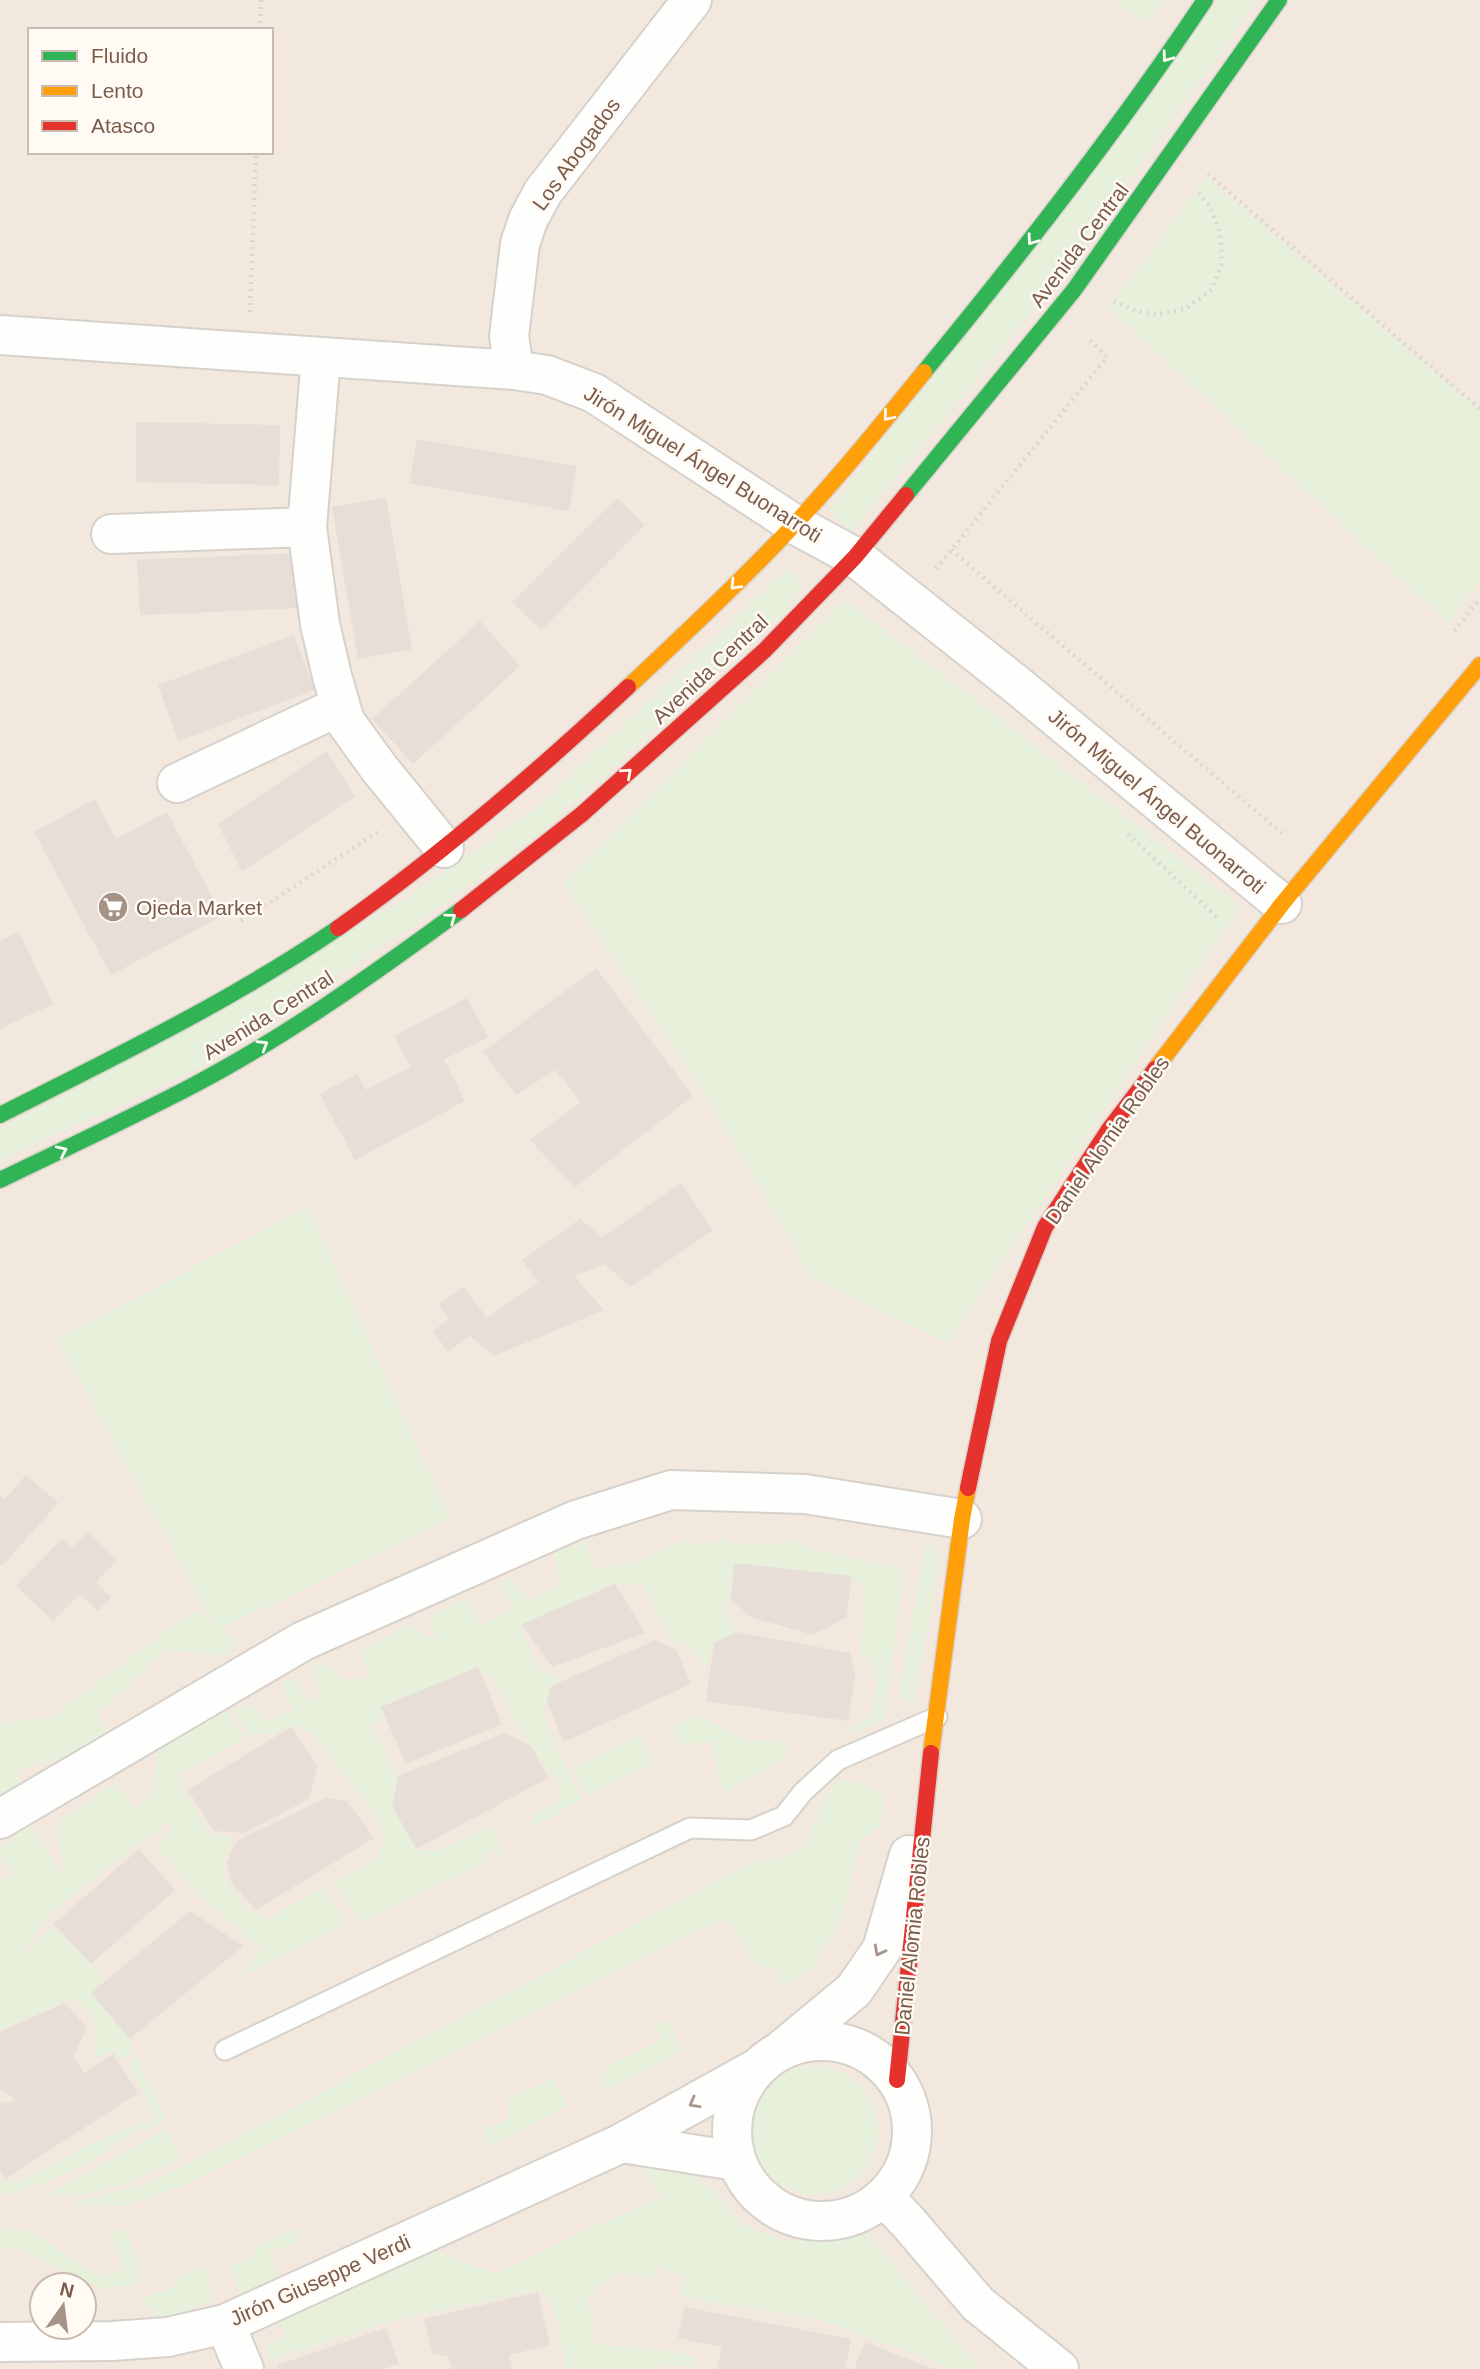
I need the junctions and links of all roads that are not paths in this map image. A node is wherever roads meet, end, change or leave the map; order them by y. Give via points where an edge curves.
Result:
1 (692, 0) edge
2 (1205, 0) edge
3 (1279, 0) edge
4 (0, 335) edge
5 (321, 356) junction
6 (514, 370) junction
7 (794, 524) junction
8 (307, 527) junction
9 (111, 534) dead end
10 (855, 556) junction
11 (1480, 665) edge
12 (340, 706) junction
13 (177, 783) dead end
14 (444, 848) junction
15 (1282, 904) junction
16 (0, 1115) edge
17 (0, 1180) edge
18 (962, 1519) junction
19 (937, 1717) junction
20 (926, 1792) junction
21 (0, 1819) edge
22 (225, 2050) dead end
23 (767, 2060) junction
24 (897, 2080) junction
25 (622, 2143) junction
26 (736, 2161) junction
27 (885, 2198) junction
28 (225, 2324) junction
29 (0, 2342) edge
30 (244, 2369) edge
31 (1059, 2369) edge

1 - 6 street, Los Abogados via 543,192 528,220 520,244 509,336
2 -> 7 street, Avenida Central via 1022,252
3 - 10 street, Avenida Central via 1074,290
4 - 5 street, Jirón Miguel Ángel Buonarroti
5 - 6 street, Jirón Miguel Ángel Buonarroti
5 - 8 street
6 - 7 street, Jirón Miguel Ángel Buonarroti via 547,375 594,393
7 - 10 street, Jirón Miguel Ángel Buonarroti
7 -> 14 street, Avenida Central via 718,603 531,776
8 - 9 street
8 - 12 street via 320,624
10 - 15 street, Jirón Miguel Ángel Buonarroti
17 -> 10 street, Avenida Central via 206,1078 301,1022 473,902 582,814 765,650
11 - 15 street, Daniel Alomia Robles
12 - 13 street
12 - 14 street via 379,768
14 - 16 street, Avenida Central via 337,929 269,973 161,1034
15 - 18 street, Daniel Alomia Robles via 1110,1128 1045,1227 999,1340
18 - 19 street, Daniel Alomia Robles
18 - 21 street via 805,1494 671,1490 576,1520 303,1641
19 - 20 street, Daniel Alomia Robles
19 - 22 lane via 838,1760 784,1816 751,1830 690,1828
20 -> 23 street, Daniel Alomia Robles via 882,1949 854,1990
20 - 24 street, Daniel Alomia Robles
23 - 24 street via 811,2041 845,2043 874,2057
23 -> 25 street, Jirón Giuseppe Verdi
23 - 26 street via 737,2097 730,2129
24 - 27 street via 910,2109 913,2141 904,2172
25 - 26 street
25 - 28 street, Jirón Giuseppe Verdi
26 - 27 street via 750,2187 772,2207 800,2219 830,2222 859,2215
27 - 31 street via 978,2304
28 - 29 street, Jirón Giuseppe Verdi via 168,2337
28 - 30 street

